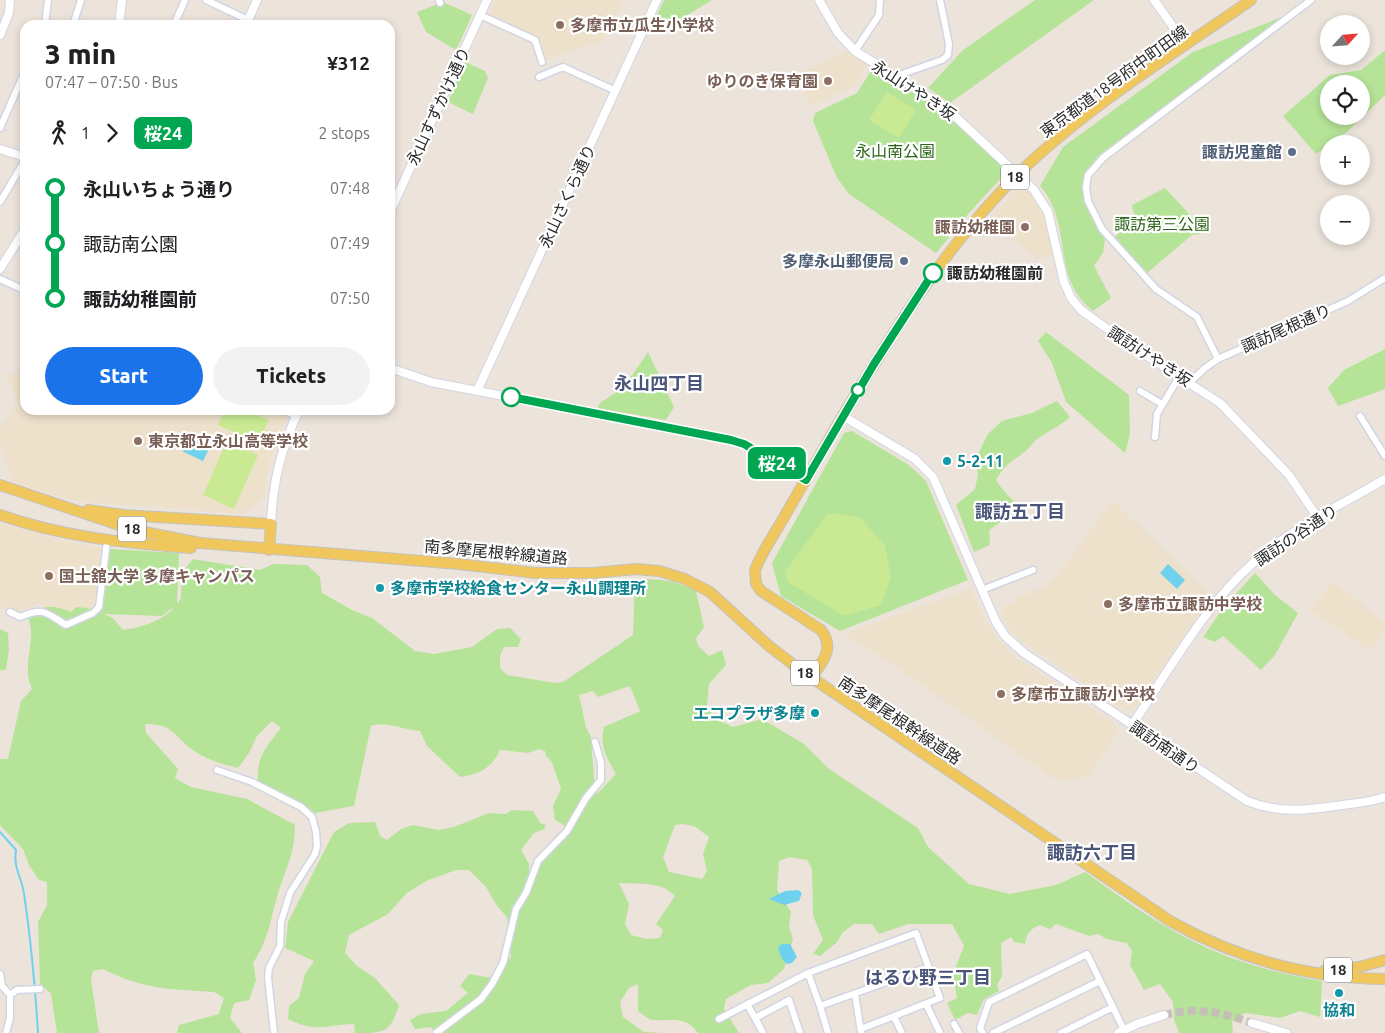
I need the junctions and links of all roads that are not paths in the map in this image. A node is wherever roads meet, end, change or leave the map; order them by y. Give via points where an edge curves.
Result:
1 (10, 0) edge
2 (48, 0) edge
3 (81, 0) edge
4 (122, 0) edge
5 (186, 0) edge
6 (206, 0) edge
7 (257, 0) edge
8 (487, 0) edge
9 (657, 0) edge
10 (819, 0) edge
11 (880, 0) edge
12 (940, 0) edge
13 (1154, 0) edge
14 (1251, 0) edge
15 (1311, 0) edge
16 (218, 3) edge
17 (480, 15) junction
18 (45, 20) edge
19 (75, 20) edge
20 (120, 20) edge
21 (176, 20) edge
22 (243, 20) edge
23 (248, 20) edge
24 (0, 35) edge
25 (1186, 45) junction
26 (855, 51) junction
27 (542, 62) dead end
28 (896, 76) junction
29 (539, 77) dead end
30 (20, 82) edge
31 (616, 92) junction
32 (0, 128) edge
33 (0, 150) edge
34 (20, 157) edge
35 (20, 168) edge
36 (1018, 174) junction
37 (395, 201) edge
38 (0, 202) edge
39 (20, 237) edge
40 (0, 269) edge
41 (1385, 278) edge
42 (0, 279) edge
43 (20, 288) edge
44 (1218, 359) junction
45 (395, 370) edge
46 (1179, 376) junction
47 (1190, 382) junction
48 (477, 391) junction
49 (1140, 391) dead end
50 (1162, 404) junction
51 (296, 415) edge
52 (843, 416) junction
53 (1360, 416) dead end
54 (1155, 437) dead end
55 (1385, 456) edge
56 (1385, 479) edge
57 (806, 480) junction
58 (0, 485) edge
59 (54, 504) junction
60 (0, 515) edge
61 (1318, 518) junction
62 (271, 524) junction
63 (107, 541) junction
64 (269, 550) junction
65 (1033, 570) dead end
66 (982, 590) junction
67 (10, 612) dead end
68 (812, 677) junction
69 (1132, 725) junction
70 (595, 742) dead end
71 (217, 770) dead end
72 (1385, 797) edge
73 (1385, 960) edge
74 (928, 967) junction
75 (1290, 969) junction
76 (808, 973) junction
77 (0, 974) edge
78 (1385, 979) edge
79 (1100, 981) junction
80 (40, 989) dead end
81 (855, 994) junction
82 (10, 995) junction
83 (747, 1004) junction
84 (926, 1004) junction
85 (820, 1006) junction
86 (1113, 1007) junction
87 (1164, 1016) tunnel mouth
88 (894, 1017) junction
89 (755, 1018) junction
90 (719, 1019) dead end
91 (1252, 1023) tunnel mouth
92 (954, 1024) dead end
93 (861, 1031) edge
94 (1122, 1032) edge
95 (6, 1033) edge
96 (274, 1033) edge
97 (436, 1033) edge
98 (763, 1033) edge
99 (800, 1033) edge
100 (828, 1033) edge
101 (902, 1033) edge
102 (940, 1033) edge
103 (959, 1033) edge
104 (983, 1033) edge
105 (993, 1033) edge
106 (1061, 1033) edge
107 (1286, 1033) edge

1 - 24 street via 9,13
2 - 18 street
3 - 19 street
4 - 20 street
5 - 21 street
6 - 16 street
7 - 23 street
8 - 17 street, 永山すずかけ通り
9 - 31 street, 永山さくら通り
10 - 26 street, 永山けやき坂 via 838,32
11 - 26 street via 879,15
12 - 28 street via 950,44 948,55
13 - 25 street
14 - 25 main road, 東京都道18号府中町田線 / 18
15 - 44 street via 1104,157 1088,176 1087,194 1102,229 1156,290 1197,317
16 - 22 street
17 - 27 street via 534,40
17 - 37 street, 永山すずかけ通り
25 - 36 main road, 東京都道18号府中町田線 / 18 via 1073,126
26 - 28 street, 永山けやき坂
28 - 36 street, 永山けやき坂 via 945,107
29 - 31 street via 563,67
30 - 32 street
31 - 48 street, 永山さくら通り
33 - 34 street
35 - 38 street
36 - 46 street, 諏訪けやき坂 via 1045,204 1060,272 1076,304 1088,316
36 - 52 main road, 東京都道18号府中町田線 / 18 via 954,245 919,292
39 - 40 street
41 - 44 street, 諏訪尾根通り via 1348,301
42 - 43 street
44 - 47 street, 諏訪尾根通り
45 - 48 street via 431,382
46 - 47 street, 諏訪けやき坂
46 - 50 street
47 - 61 street, 諏訪けやき坂 via 1220,403 1252,435 1289,475
48 - 57 street via 731,440 744,444
49 - 50 street
50 - 54 street via 1156,414
51 - 62 street via 276,470
52 - 57 main road, 東京都道18号府中町田線 / 18
52 - 66 street, 諏訪南通り via 915,459 933,477
53 - 55 street
56 - 61 street, 諏訪の谷通り
57 - 68 main road, 東京都道18号府中町田線 / 18 via 758,562 754,577 761,591 826,636 826,656
58 - 59 main road, 南多摩尾根幹線道路 / 18
59 - 62 main road via 105,513
59 - 64 main road, 南多摩尾根幹線道路 / 18 via 164,537
60 - 63 main road, 南多摩尾根幹線道路 / 18 via 42,528
61 - 69 street, 諏訪の谷通り via 1268,551 1237,577 1210,609
62 - 64 main road
63 - 64 main road, 南多摩尾根幹線道路 / 18
63 - 67 street via 99,607 93,613 66,625 44,611 20,617
64 - 68 main road, 南多摩尾根幹線道路 / 18 via 543,573 636,569 666,573 710,592 769,646
65 - 66 street
66 - 69 street, 諏訪南通り via 1000,629 1016,647
68 - 75 main road, 南多摩尾根幹線道路 / 18 via 1153,911 1210,942
69 - 72 street, 諏訪南通り via 1237,795 1266,808 1307,810
70 - 97 street via 601,763 601,780 567,831 538,861 516,909 508,948 497,975 481,999
71 - 96 street via 252,782 301,807 312,817 316,832 315,854 290,893 281,922 280,946 269,968
73 - 75 main road, 南多摩尾根幹線道路 / 18 via 1341,970
74 - 76 street via 916,933
74 - 81 street
74 - 84 street via 940,998
75 - 78 main road, 南多摩尾根幹線道路 / 18 via 1341,978
76 - 83 street
76 - 85 street
77 - 82 street via 2,986
79 - 86 street
79 - 104 street via 1087,954 988,1002 980,1028
79 - 105 street
80 - 82 street via 17,990
81 - 85 street
81 - 93 street
82 - 95 street
83 - 89 street
83 - 90 street
84 - 88 street
84 - 102 street
85 - 100 street
86 - 94 street
86 - 106 street
87 - 94 street
88 - 93 street
88 - 101 street
89 - 98 street
89 - 99 street via 789,1000
91 - 107 street
92 - 103 street

